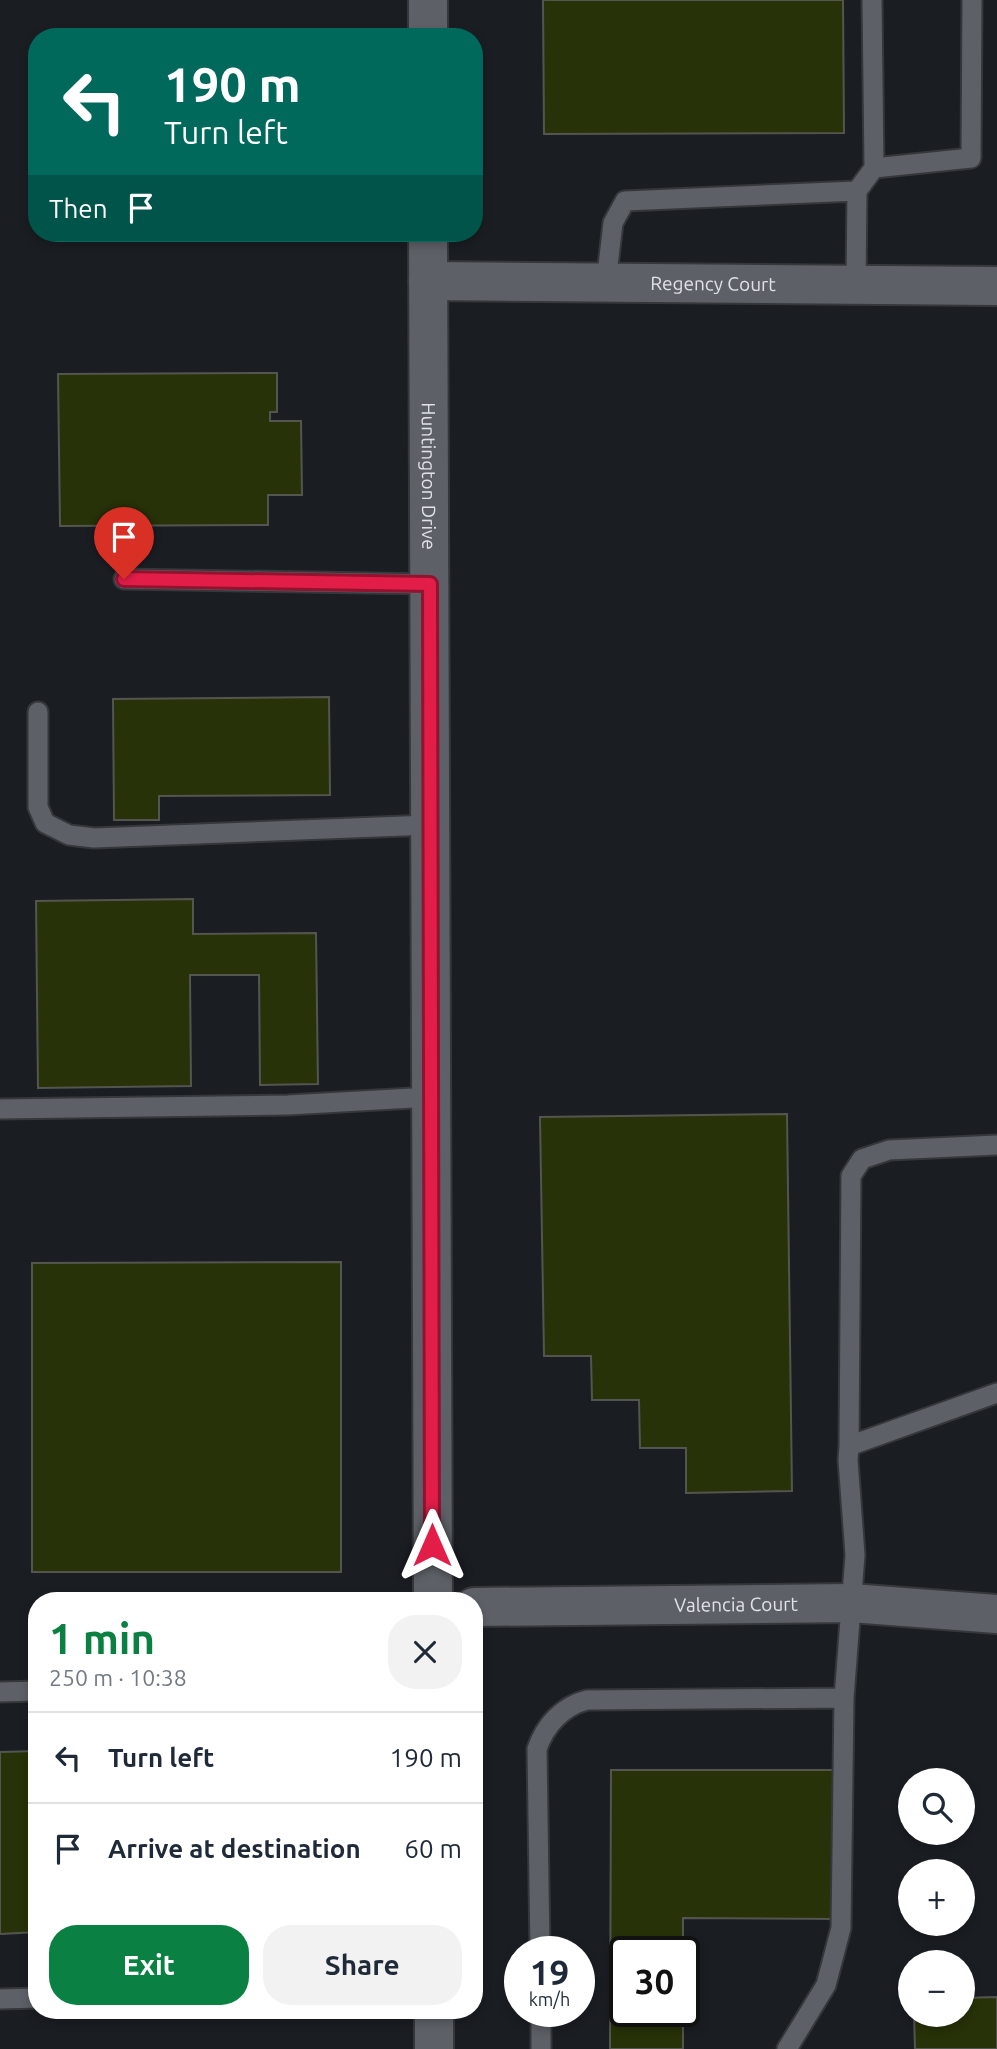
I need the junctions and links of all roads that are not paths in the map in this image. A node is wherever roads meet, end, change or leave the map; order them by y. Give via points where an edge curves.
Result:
1 (428, 0) edge
2 (872, 0) edge
3 (972, 0) edge
4 (428, 28) edge
5 (874, 167) junction
6 (858, 191) junction
7 (428, 242) edge
8 (428, 281) junction
9 (606, 283) junction
10 (856, 285) junction
11 (997, 286) edge
12 (124, 579) dead end
13 (430, 584) junction
14 (38, 712) dead end
15 (430, 825) junction
16 (431, 1097) junction
17 (0, 1109) edge
18 (997, 1145) edge
19 (997, 1393) edge
20 (849, 1446) junction
21 (433, 1592) edge
22 (851, 1603) junction
23 (483, 1607) edge
24 (997, 1614) edge
25 (28, 1691) edge
26 (0, 1692) edge
27 (844, 1698) junction
28 (540, 1936) edge
29 (28, 1998) edge
30 (0, 1999) edge
31 (434, 2019) edge
32 (541, 2027) edge
33 (434, 2049) edge
34 (541, 2049) edge
35 (787, 2049) edge

1 - 4 street
2 - 5 lane
3 - 5 lane via 971,158
5 - 6 lane
6 - 9 lane via 625,201 612,223
6 - 10 lane
7 - 8 street, Huntington Drive
8 - 9 street, Regency Court
8 - 13 street, Huntington Drive
9 - 10 street, Regency Court
10 - 11 street, Regency Court
12 - 13 lane
13 - 15 street, Huntington Drive
14 - 15 lane via 38,807 45,823 69,835 94,838
15 - 16 street, Huntington Drive
16 - 17 lane via 288,1105
16 - 21 street, Huntington Drive
18 - 20 lane via 889,1150 862,1159 851,1176
19 - 20 lane
20 - 22 lane via 855,1555
22 - 23 street, Valencia Court
22 - 24 street, Valencia Court
22 - 27 lane
25 - 26 lane
27 - 28 lane via 587,1700 572,1704 541,1737 537,1749
27 - 35 lane via 841,1928 826,1985
29 - 30 lane
31 - 33 street
32 - 34 lane

